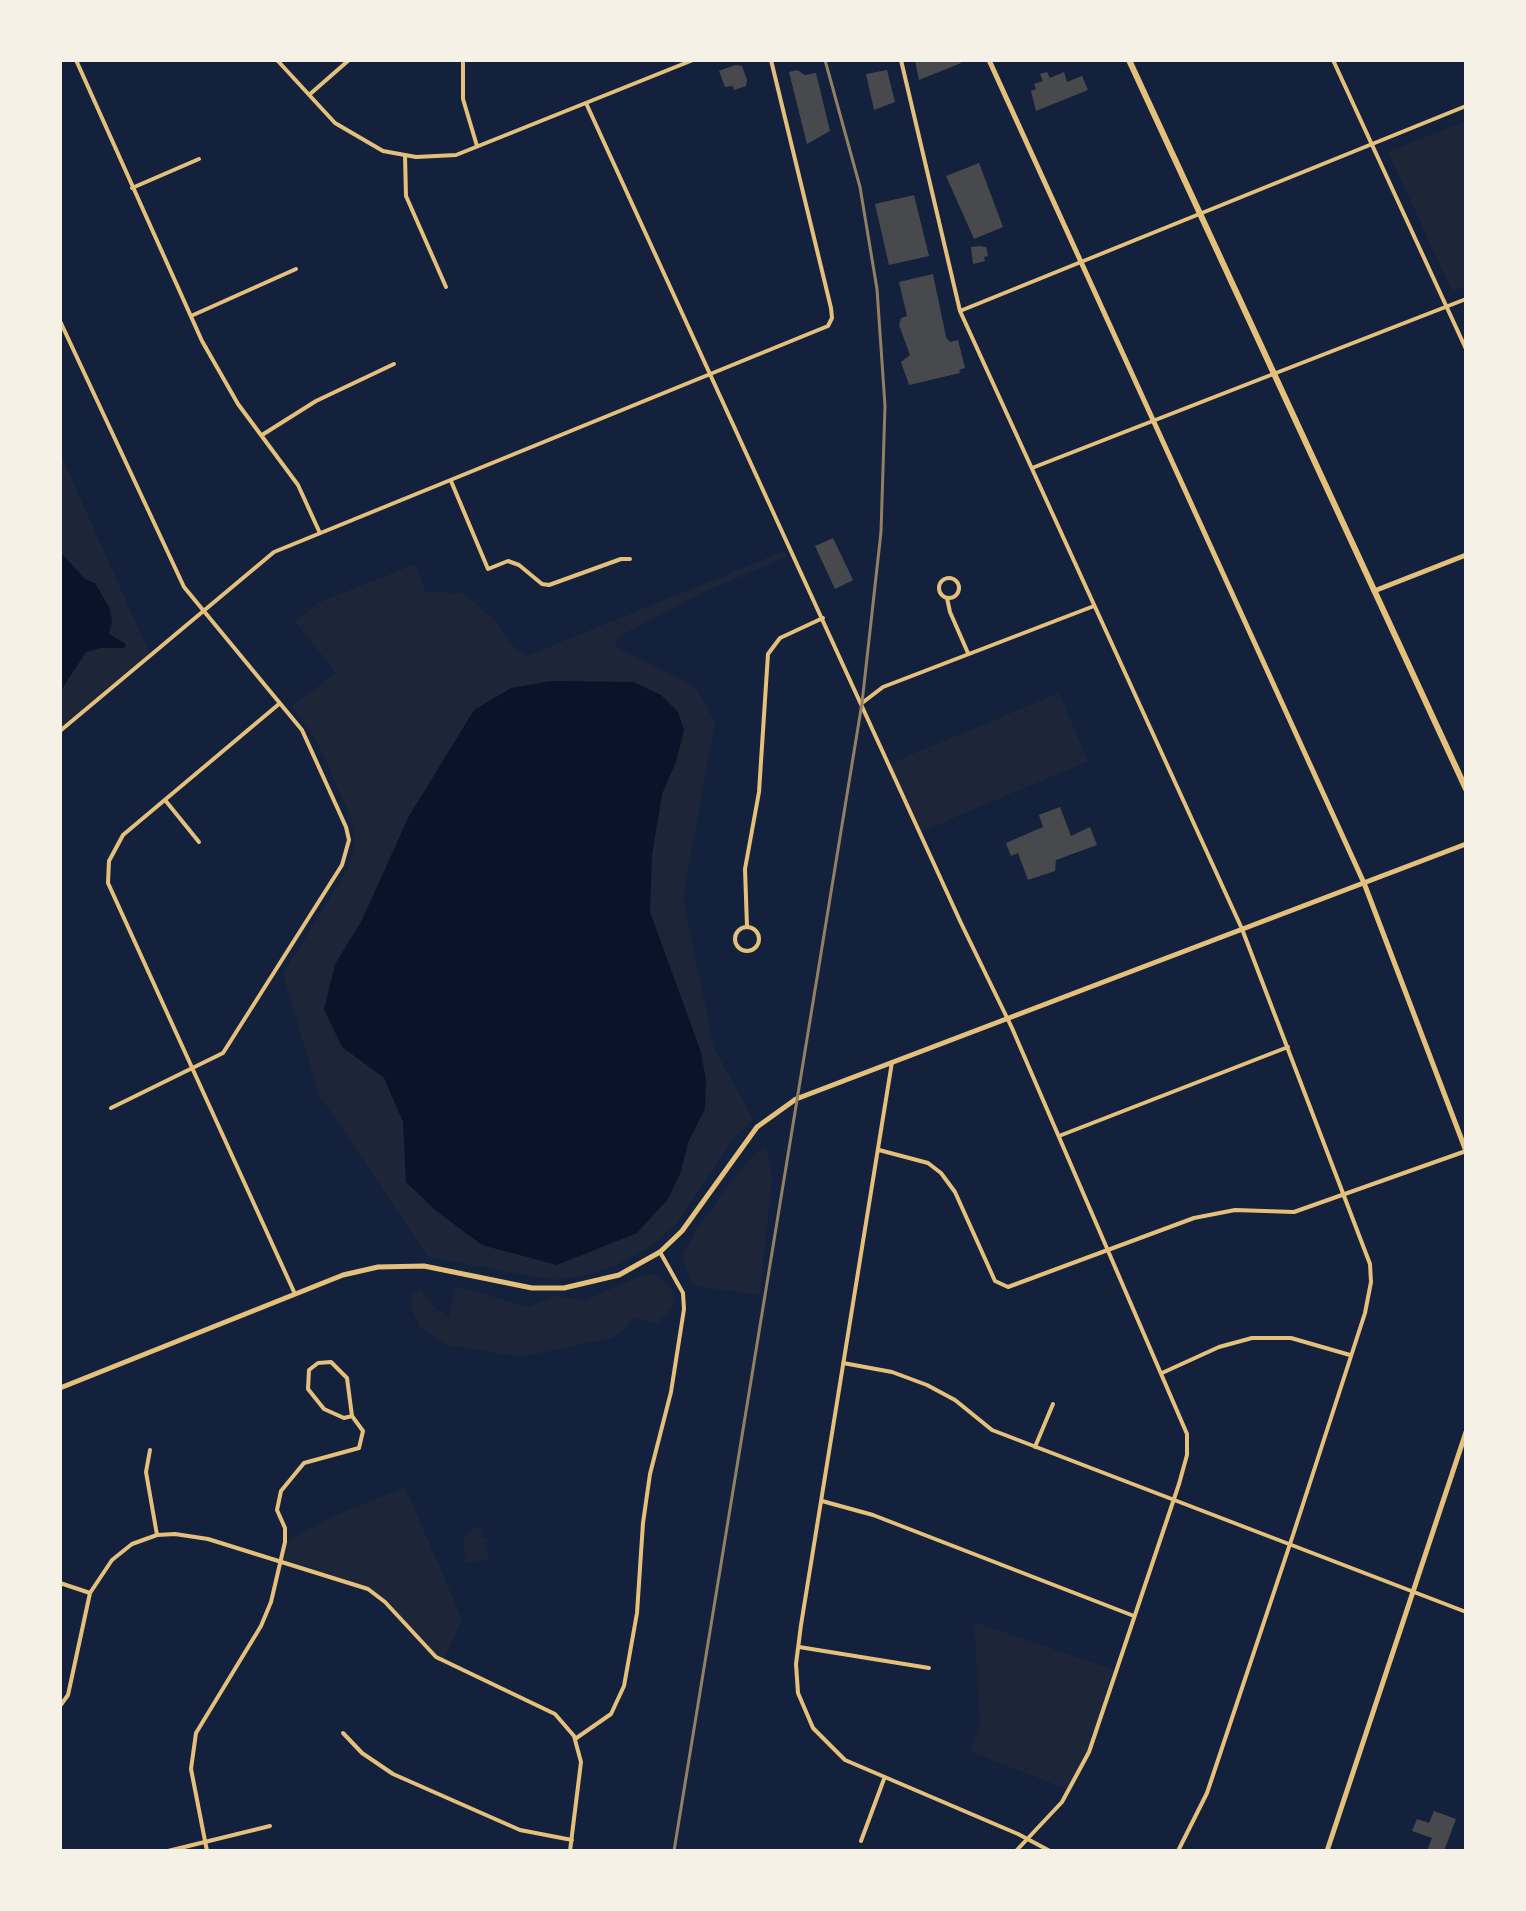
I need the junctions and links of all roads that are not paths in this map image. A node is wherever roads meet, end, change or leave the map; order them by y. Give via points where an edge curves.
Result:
1 (76, 60) edge
2 (277, 60) edge
3 (349, 60) edge
4 (463, 60) edge
5 (693, 60) edge
6 (771, 60) edge
7 (901, 60) edge
8 (989, 60) edge
9 (1129, 60) edge
10 (1333, 60) edge
11 (309, 95) junction
12 (586, 103) junction
13 (1466, 106) edge
14 (477, 146) junction
15 (1372, 146) junction
16 (405, 155) junction
17 (199, 159) dead end
18 (132, 188) junction
19 (1200, 215) junction
20 (1081, 263) junction
21 (296, 269) dead end
22 (446, 287) dead end
23 (1466, 299) edge
24 (1447, 307) junction
25 (960, 311) junction
26 (191, 316) junction
27 (60, 321) edge
28 (1466, 349) edge
29 (394, 364) dead end
30 (710, 373) junction
31 (1274, 375) junction
32 (1153, 421) junction
33 (262, 435) junction
34 (1032, 468) junction
35 (451, 481) junction
36 (319, 531) junction
37 (1466, 555) edge
38 (630, 559) dead end
39 (1373, 592) junction
40 (947, 598) junction
41 (1094, 606) junction
42 (201, 611) junction
43 (823, 618) junction
44 (968, 653) junction
45 (862, 703) junction
46 (279, 704) junction
47 (60, 731) edge
48 (1466, 789) edge
49 (165, 800) junction
50 (199, 842) dead end
51 (1466, 844) edge
52 (1364, 883) junction
53 (747, 926) junction
54 (1242, 929) junction
55 (1006, 1018) junction
56 (1288, 1047) junction
57 (892, 1062) junction
58 (194, 1069) junction
59 (111, 1108) dead end
60 (1059, 1136) junction
61 (879, 1150) junction
62 (1466, 1151) edge
63 (1344, 1196) junction
64 (1108, 1251) junction
65 (660, 1252) junction
66 (295, 1294) junction
67 (1350, 1355) junction
68 (843, 1363) junction
69 (1162, 1373) junction
70 (60, 1388) edge
71 (1053, 1404) dead end
72 (352, 1416) junction
73 (1466, 1432) edge
74 (1035, 1447) junction
75 (150, 1450) dead end
76 (822, 1501) junction
77 (1173, 1501) junction
78 (157, 1535) junction
79 (1290, 1546) junction
80 (281, 1561) junction
81 (60, 1583) edge
82 (90, 1593) junction
83 (1414, 1593) junction
84 (1466, 1612) edge
85 (1135, 1616) junction
86 (799, 1647) junction
87 (929, 1668) dead end
88 (60, 1706) edge
89 (343, 1733) dead end
90 (575, 1739) junction
91 (884, 1779) junction
92 (270, 1826) dead end
93 (1028, 1838) junction
94 (572, 1840) junction
95 (861, 1841) dead end
96 (205, 1843) junction
97 (168, 1851) edge
98 (207, 1851) edge
99 (570, 1851) edge
100 (1016, 1851) edge
101 (1050, 1851) edge
102 (1178, 1851) edge
103 (1327, 1851) edge

1 - 18 street
2 - 11 street
3 - 11 street
4 - 14 street via 463,99
5 - 12 street
6 - 30 street via 831,320 828,326
7 - 25 street
8 - 20 street
9 - 19 main road
10 - 15 street
11 - 16 street via 335,123 383,151
12 - 14 street
12 - 30 street
13 - 15 street
14 - 16 street via 456,155
15 - 19 street
15 - 24 street
16 - 22 street via 406,196
17 - 18 street
18 - 26 street
19 - 20 street
19 - 31 main road
20 - 25 street
20 - 32 street
21 - 26 street
23 - 24 street
24 - 28 street
24 - 31 street
25 - 34 street
26 - 33 street via 238,404
27 - 42 street via 176,572
29 - 33 street via 316,401
30 - 35 street
30 - 43 street
31 - 32 street
31 - 39 main road
32 - 34 street
32 - 52 street
33 - 36 street via 298,485
34 - 41 street
35 - 36 street
35 - 38 street via 488,569 508,561 542,584 556,584
36 - 42 street via 274,552
37 - 39 street
39 - 48 main road
40 - 40 street via 958,589 950,578 939,586
40 - 44 street
41 - 44 street
41 - 54 street
42 - 46 street
42 - 47 street
43 - 45 street
43 - 53 street via 780,638 768,654 759,792 745,869
44 - 45 street via 883,687
45 - 55 street
46 - 49 street
46 - 58 street via 310,743 346,827 348,847 236,1037 223,1053
49 - 50 street
49 - 58 street via 123,835 109,861 108,883
51 - 52 street
52 - 54 street
52 - 62 street
53 - 53 street via 737,933 736,942 747,952 758,943
54 - 55 street
54 - 56 street
55 - 57 street
55 - 60 street
56 - 60 street
56 - 63 street
57 - 61 street
57 - 65 street via 805,1095 769,1116 682,1231
58 - 59 street
58 - 66 street
60 - 64 street
61 - 64 street via 928,1163 941,1173 955,1192 995,1281 1008,1287
61 - 68 street
62 - 63 street
63 - 64 street via 1294,1212 1219,1212
63 - 67 street via 1371,1274
64 - 69 street
65 - 66 street via 619,1275 564,1288 532,1288 424,1266 387,1266 343,1275
65 - 90 street via 679,1285 684,1309 671,1392 650,1474 637,1613 624,1686 611,1714
66 - 70 street
67 - 69 street via 1291,1338 1252,1338
67 - 79 street
68 - 74 street via 927,1385 992,1430
68 - 76 street
69 - 77 street via 1187,1434 1187,1455
71 - 74 street
72 - 72 street via 344,1418 317,1404 306,1382 313,1366 331,1362 343,1371
72 - 80 street via 363,1431 359,1448 304,1463 281,1491 277,1510 286,1533
73 - 83 street
74 - 77 street
75 - 78 street via 146,1472
76 - 85 street via 873,1515
76 - 86 street
77 - 79 street
77 - 85 street
78 - 80 street via 191,1535
78 - 82 street via 122,1551
79 - 83 street
79 - 102 street via 1207,1793
80 - 90 street via 368,1589 426,1650 552,1712
80 - 96 street via 265,1619 203,1720 191,1750
81 - 82 street
82 - 88 street via 68,1695
83 - 84 street
83 - 103 street
85 - 93 street via 1082,1768 1052,1815
86 - 87 street
86 - 91 street via 798,1693 821,1739 845,1760
89 - 94 street via 393,1774 520,1830
90 - 94 street via 581,1762
91 - 93 street
91 - 95 street
92 - 96 street
93 - 100 street
93 - 101 street
94 - 99 street
96 - 97 street
96 - 98 street

